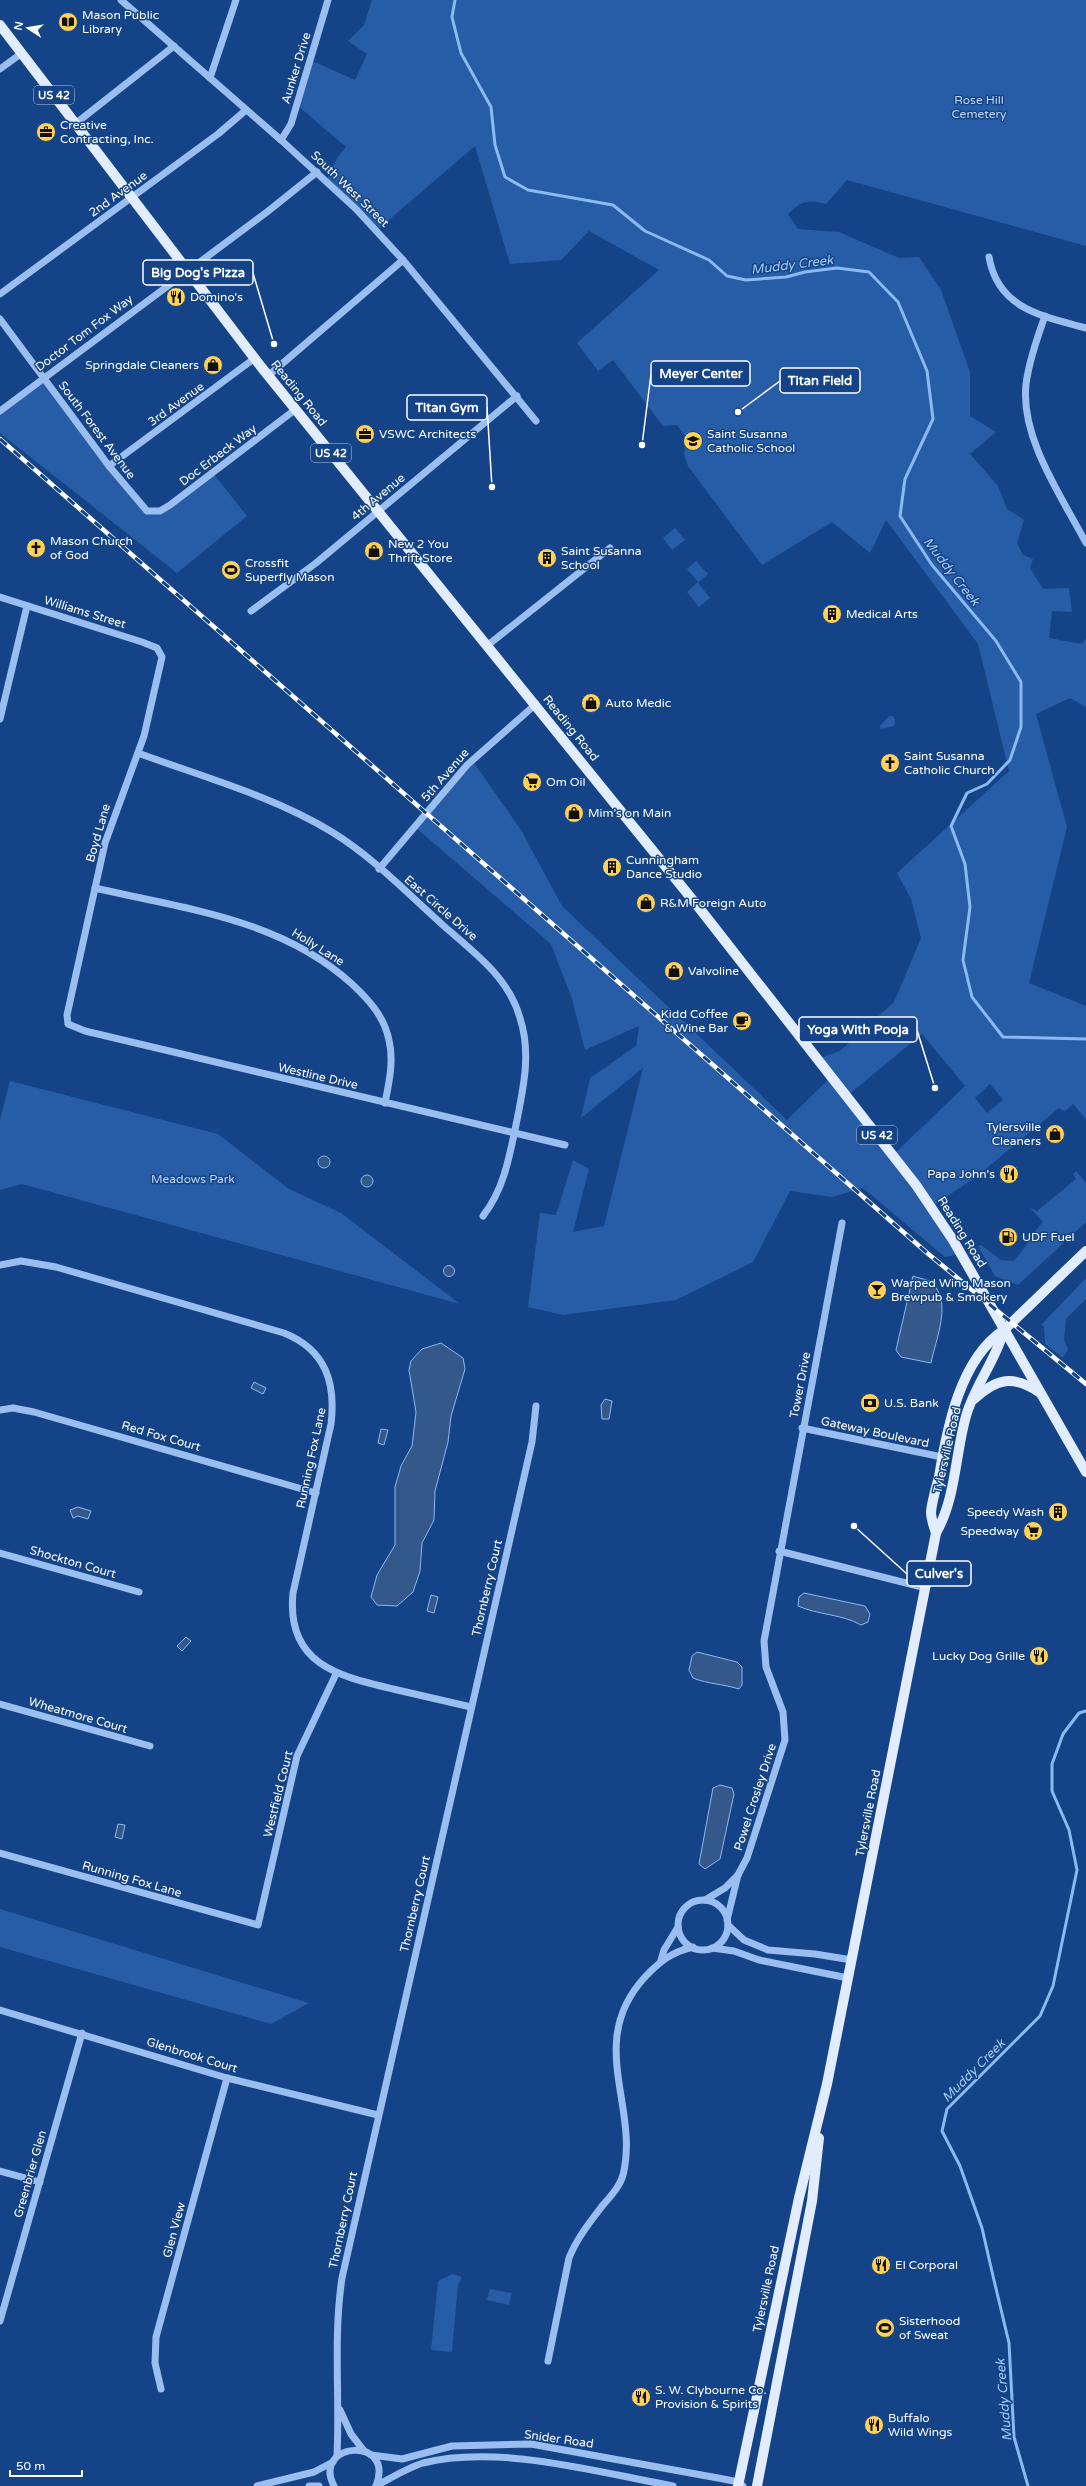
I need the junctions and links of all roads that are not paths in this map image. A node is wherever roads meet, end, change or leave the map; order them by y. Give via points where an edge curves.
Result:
1 (121, 0) edge
2 (236, 0) edge
3 (328, 0) edge
4 (0, 25) edge
5 (174, 46) junction
6 (22, 53) junction
7 (0, 69) edge
8 (210, 78) junction
9 (246, 110) junction
10 (74, 124) junction
11 (281, 140) junction
12 (317, 172) junction
13 (131, 198) junction
14 (988, 257) dead end
15 (403, 260) junction
16 (187, 271) junction
17 (0, 294) edge
18 (1045, 316) junction
19 (0, 319) edge
20 (1086, 328) edge
21 (255, 358) junction
22 (268, 375) junction
23 (43, 378) junction
24 (516, 396) junction
25 (296, 409) junction
26 (0, 411) edge
27 (536, 421) dead end
28 (109, 466) junction
29 (150, 511) joint
30 (378, 512) junction
31 (1086, 543) edge
32 (610, 548) dead end
33 (0, 597) edge
34 (27, 606) junction
35 (251, 611) dead end
36 (488, 645) junction
37 (161, 652) joint
38 (536, 704) junction
39 (0, 718) edge
40 (138, 753) junction
41 (379, 869) junction
42 (95, 888) junction
43 (68, 1024) joint
44 (385, 1103) junction
45 (514, 1134) junction
46 (565, 1145) dead end
47 (483, 1216) dead end
48 (842, 1223) dead end
49 (1086, 1251) edge
50 (0, 1265) edge
51 (1004, 1330) junction
52 (1041, 1394) junction
53 (971, 1402) junction
54 (536, 1406) dead end
55 (0, 1410) edge
56 (802, 1428) junction
57 (942, 1457) junction
58 (1086, 1472) edge
59 (316, 1493) junction
60 (936, 1533) junction
61 (779, 1551) junction
62 (0, 1553) edge
63 (777, 1562) joint
64 (926, 1588) junction
65 (139, 1592) dead end
66 (336, 1674) junction
67 (0, 1704) edge
68 (471, 1707) junction
69 (150, 1746) dead end
70 (0, 1853) edge
71 (738, 1875) junction
72 (705, 1900) junction
73 (727, 1923) junction
74 (258, 1925) joint
75 (678, 1927) junction
76 (693, 1947) junction
77 (712, 1948) junction
78 (661, 1960) junction
79 (852, 1960) junction
80 (848, 1978) junction
81 (0, 2010) edge
82 (82, 2033) junction
83 (227, 2078) junction
84 (824, 2098) junction
85 (378, 2115) junction
86 (0, 2171) edge
87 (40, 2182) junction
88 (0, 2322) edge
89 (548, 2361) dead end
90 (161, 2389) dead end
91 (339, 2408) junction
92 (364, 2451) junction
93 (371, 2455) junction
94 (335, 2459) junction
95 (740, 2485) edge
96 (257, 2486) edge
97 (309, 2486) edge
98 (319, 2486) edge
99 (334, 2486) edge
100 (376, 2486) edge
101 (672, 2486) edge
102 (757, 2486) edge

1 - 5 street, South West Street
2 - 8 street
3 - 11 street, Aunker Drive via 291,124
4 - 6 main road, Reading Road / US 42
5 - 8 street, South West Street
5 - 10 street
6 - 7 street
6 - 10 main road, Reading Road / US 42
8 - 9 street, South West Street
9 - 11 street, South West Street
9 - 13 street, 2nd Avenue via 218,134
10 - 13 main road, Reading Road / US 42
11 - 12 street, South West Street
12 - 15 street, South West Street via 356,209
12 - 16 street, Doctor Tom Fox Way
13 - 16 main road, Reading Road / US 42
13 - 17 street, 2nd Avenue
14 - 18 street via 994,279 1002,291 1020,305
15 - 22 street
15 - 24 street, South West Street
16 - 21 main road, Reading Road / US 42
16 - 23 street, Doctor Tom Fox Way
18 - 20 street
18 - 31 street via 1028,370 1026,413 1037,448
19 - 23 street, South Forest Avenue
21 - 22 main road, Reading Road / US 42
21 - 28 street, 3rd Avenue
22 - 25 main road, Reading Road / US 42
23 - 26 street, Doctor Tom Fox Way
23 - 28 street, South Forest Avenue
24 - 27 street, South West Street
24 - 30 street, 4th Avenue
25 - 29 street, Doc Erbeck Way via 170,505 160,511
25 - 30 main road, Reading Road / US 42
28 - 29 street, South Forest Avenue via 142,507
30 - 35 street, 4th Avenue
30 - 36 main road, Reading Road / US 42
32 - 36 street
33 - 34 street, Williams Street
34 - 37 street, Williams Street via 142,642
34 - 39 street
36 - 38 main road, Reading Road / US 42
37 - 40 street, Boyd Lane via 160,673
38 - 41 street, 5th Avenue via 466,765
38 - 51 main road, Reading Road / US 42 via 916,1185 953,1240
40 - 41 street, East Circle Drive via 296,812 333,833
40 - 42 street, Boyd Lane via 113,816
41 - 45 street, East Circle Drive via 487,964 516,1005 525,1039 527,1060
42 - 43 street, Boyd Lane via 67,1015
42 - 44 street, Holly Lane via 241,921 295,944 340,974 374,1006 390,1041 391,1070
43 - 44 street, Westline Drive via 85,1031
44 - 45 street, Westline Drive
45 - 46 street, Westline Drive
45 - 47 street, East Circle Drive via 498,1192
48 - 56 street, Tower Drive
49 - 51 main road, Tylersville Road
50 - 59 street, Running Fox Lane via 21,1261 56,1267 297,1339 318,1358 329,1376 332,1389 331,1424
51 - 52 main road, Reading Road / US 42
51 - 53 main road, Tylersville Road via 999,1349
51 - 57 main road, Tylersville Road via 983,1349 967,1377 955,1404
52 - 53 main road via 1024,1382 1011,1380 985,1389
52 - 58 main road, Reading Road / US 42
53 - 60 main road, Tylersville Road via 946,1515
54 - 68 street, Thornberry Court via 532,1442
55 - 59 street, Red Fox Court via 13,1408 34,1412
56 - 57 street, Gateway Boulevard
56 - 61 street, Tower Drive
57 - 60 main road, Tylersville Road via 931,1513
59 - 66 street, Running Fox Lane via 293,1593 293,1616 296,1630 311,1656
60 - 64 main road, Tylersville Road
61 - 63 street, Tower Drive
61 - 64 street
62 - 65 street, Shockton Court
63 - 71 street, Powel Crosley Drive via 764,1654 766,1667 783,1712 785,1740 747,1858
64 - 79 main road, Tylersville Road
66 - 68 street, Running Fox Lane
66 - 74 street, Westfield Court via 297,1756
67 - 69 street, Wheatmore Court
68 - 85 street, Thornberry Court
70 - 74 street, Running Fox Lane
71 - 72 street, Powel Crosley Drive via 725,1888
71 - 73 street, Powel Crosley Drive
72 - 73 street via 720,1906
72 - 75 street via 698,1900 685,1907
73 - 77 street via 723,1938
73 - 79 street via 744,1940 768,1950
75 - 76 street via 683,1939
75 - 78 street
76 - 77 street
76 - 78 street
77 - 80 street
78 - 89 street via 632,1995 621,2023 615,2052 615,2071 627,2144 623,2177 574,2244
79 - 80 main road, Tylersville Road
80 - 84 main road, Tylersville Road
81 - 82 street, Glenbrook Court
82 - 83 street, Glenbrook Court
82 - 87 street, Greenbrier Glen
83 - 85 street, Glenbrook Court
83 - 90 street, Glen View via 156,2337 155,2363
84 - 95 main road, Tylersville Road via 799,2198
84 - 102 main road, Tylersville Road via 812,2201
85 - 91 street, Thornberry Court via 355,2214 338,2306 336,2389
86 - 87 street
87 - 88 street, Greenbrier Glen
91 - 92 street, Thornberry Court via 351,2434
91 - 94 street, Thornberry Court
92 - 93 street
92 - 94 street via 349,2450
93 - 95 street, Snider Road via 402,2459 452,2446 531,2444
93 - 100 street via 379,2470
94 - 96 street via 314,2472
94 - 99 street, Thornberry Court via 330,2475
97 - 98 street
100 - 101 street via 421,2464 443,2459 476,2457 529,2461

